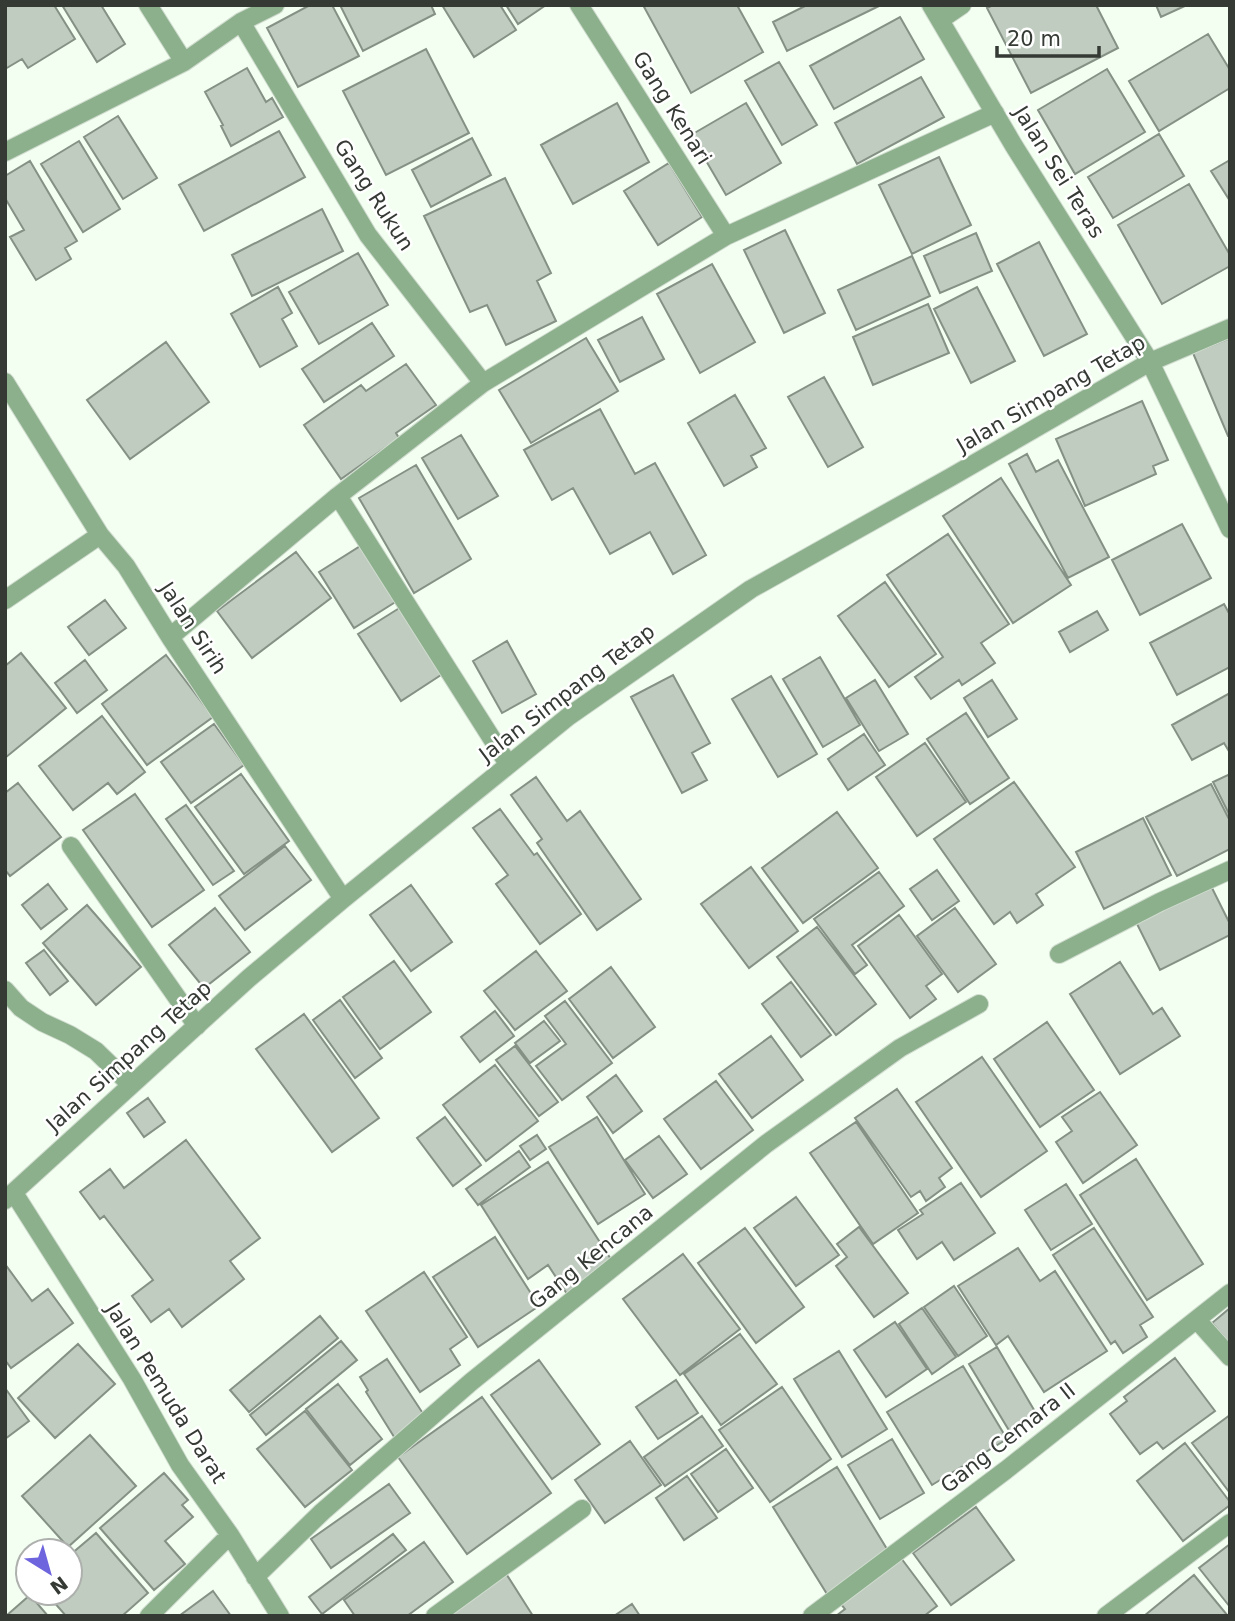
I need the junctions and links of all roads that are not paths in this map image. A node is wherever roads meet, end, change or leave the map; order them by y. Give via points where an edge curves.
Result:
1 (148, 5) edge
2 (275, 5) edge
3 (579, 5) edge
4 (962, 5) edge
5 (936, 13) edge
6 (241, 22) junction
7 (184, 62) junction
8 (995, 113) junction
9 (5, 152) edge
10 (726, 236) junction
11 (1230, 328) edge
12 (1150, 362) junction
13 (5, 382) edge
14 (483, 383) junction
15 (338, 496) junction
16 (1230, 529) edge
17 (100, 535) junction
18 (5, 600) edge
19 (170, 637) junction
20 (508, 764) junction
21 (71, 846) dead end
22 (1230, 870) edge
23 (343, 899) junction
24 (1059, 954) dead end
25 (5, 990) edge
26 (979, 1004) dead end
27 (198, 1026) junction
28 (131, 1084) junction
29 (10, 1197) edge
30 (1230, 1293) edge
31 (1197, 1320) junction
32 (1230, 1357) edge
33 (582, 1509) dead end
34 (1230, 1523) edge
35 (230, 1535) junction
36 (255, 1577) junction
37 (149, 1616) edge
38 (280, 1616) edge
39 (435, 1616) edge
40 (812, 1616) edge
41 (1106, 1616) edge

1 - 7 street
2 - 6 street
3 - 10 street, Gang Kenari
4 - 5 street
5 - 8 street, Jalan Sei Teras
6 - 7 street
6 - 14 street, Gang Rukun via 368,235
7 - 9 street
8 - 10 street
8 - 12 street, Jalan Sei Teras
10 - 14 street
11 - 12 street, Jalan Simpang Tetap
12 - 16 street, Jalan Sei Teras
12 - 20 street, Jalan Simpang Tetap via 751,589
13 - 17 street, Jalan Sirih
14 - 15 street
15 - 19 street
15 - 20 street
17 - 18 street
17 - 19 street, Jalan Sirih via 127,566
19 - 23 street, Jalan Sirih
20 - 23 street, Jalan Simpang Tetap
21 - 27 street
22 - 24 street
23 - 27 street, Jalan Simpang Tetap
25 - 28 street via 21,1008 96,1051
26 - 36 street, Gang Kencana via 900,1048 766,1144 471,1382
27 - 28 street, Jalan Simpang Tetap
28 - 29 street, Jalan Simpang Tetap
29 - 35 street, Jalan Pemuda Darat via 132,1379 180,1465
30 - 31 street, Gang Cemara II
31 - 32 street
31 - 40 street, Gang Cemara II
33 - 39 street
34 - 41 street
35 - 36 street, Jalan Pemuda Darat
35 - 37 street
36 - 38 street, Jalan Pemuda Darat

